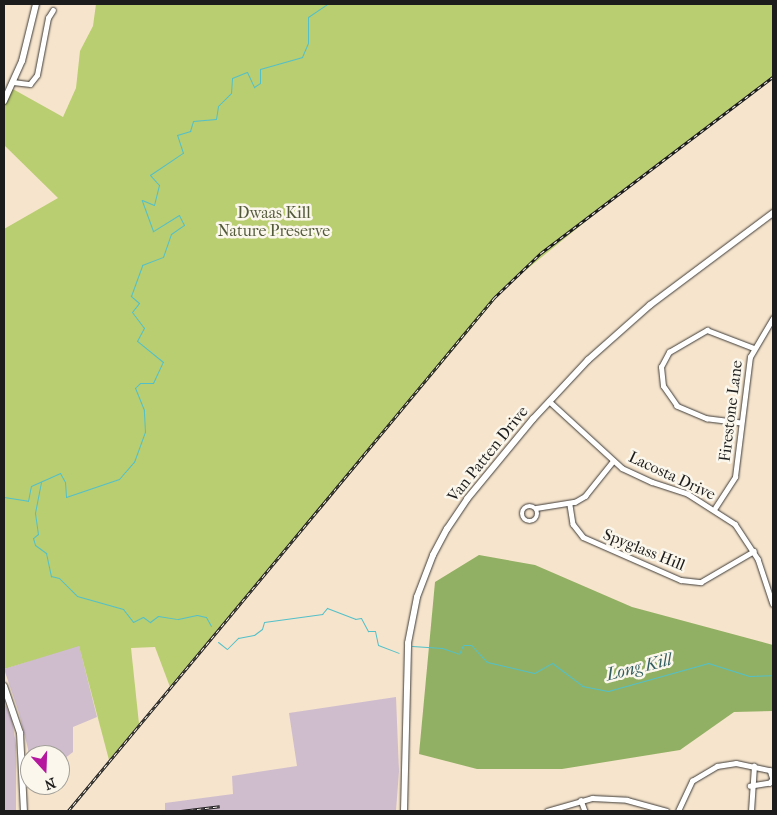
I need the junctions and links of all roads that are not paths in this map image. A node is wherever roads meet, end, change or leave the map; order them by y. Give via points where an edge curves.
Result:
1 (36, 4) edge
2 (52, 10) dead end
3 (13, 82) junction
4 (4, 102) edge
5 (773, 213) edge
6 (773, 318) edge
7 (754, 348) junction
8 (549, 401) junction
9 (741, 424) junction
10 (613, 462) junction
11 (570, 505) junction
12 (536, 508) dead end
13 (715, 508) junction
14 (754, 551) junction
15 (773, 576) edge
16 (766, 578) junction
17 (773, 604) edge
18 (4, 686) edge
19 (754, 766) junction
20 (750, 786) junction
21 (581, 800) junction
22 (564, 809) edge
23 (24, 811) edge
24 (404, 811) edge
25 (547, 811) edge
26 (585, 811) edge
27 (666, 811) edge
28 (678, 811) edge
29 (751, 811) edge

1 - 3 street
2 - 3 street via 38,75 30,84
3 - 4 street
5 - 8 street, Van Patten Drive via 650,305 588,360
6 - 7 street, Firestone Lane
7 - 9 street, Firestone Lane via 747,368
7 - 9 street via 707,330 669,352 662,367 667,397 677,406 707,419
8 - 10 street, Lacosta Drive
8 - 24 street, Van Patten Drive via 467,499 427,568 417,597 408,643
9 - 13 street, Firestone Lane via 735,478
10 - 11 street via 585,496
10 - 13 street, Lacosta Drive
11 - 12 street
11 - 14 street, Spyglass Hill via 573,524 583,538 670,577 694,583 705,580
13 - 14 street, Lacosta Drive via 734,524
14 - 16 street, Lacosta Drive
15 - 16 street
16 - 17 street, Lacosta Drive
18 - 23 street via 20,732
19 - 20 street
19 - 20 street via 770,770 773,779 764,785
19 - 28 street via 727,764 700,774 688,787
20 - 29 street
21 - 22 street
21 - 26 street
21 - 27 street via 605,798
22 - 25 street

